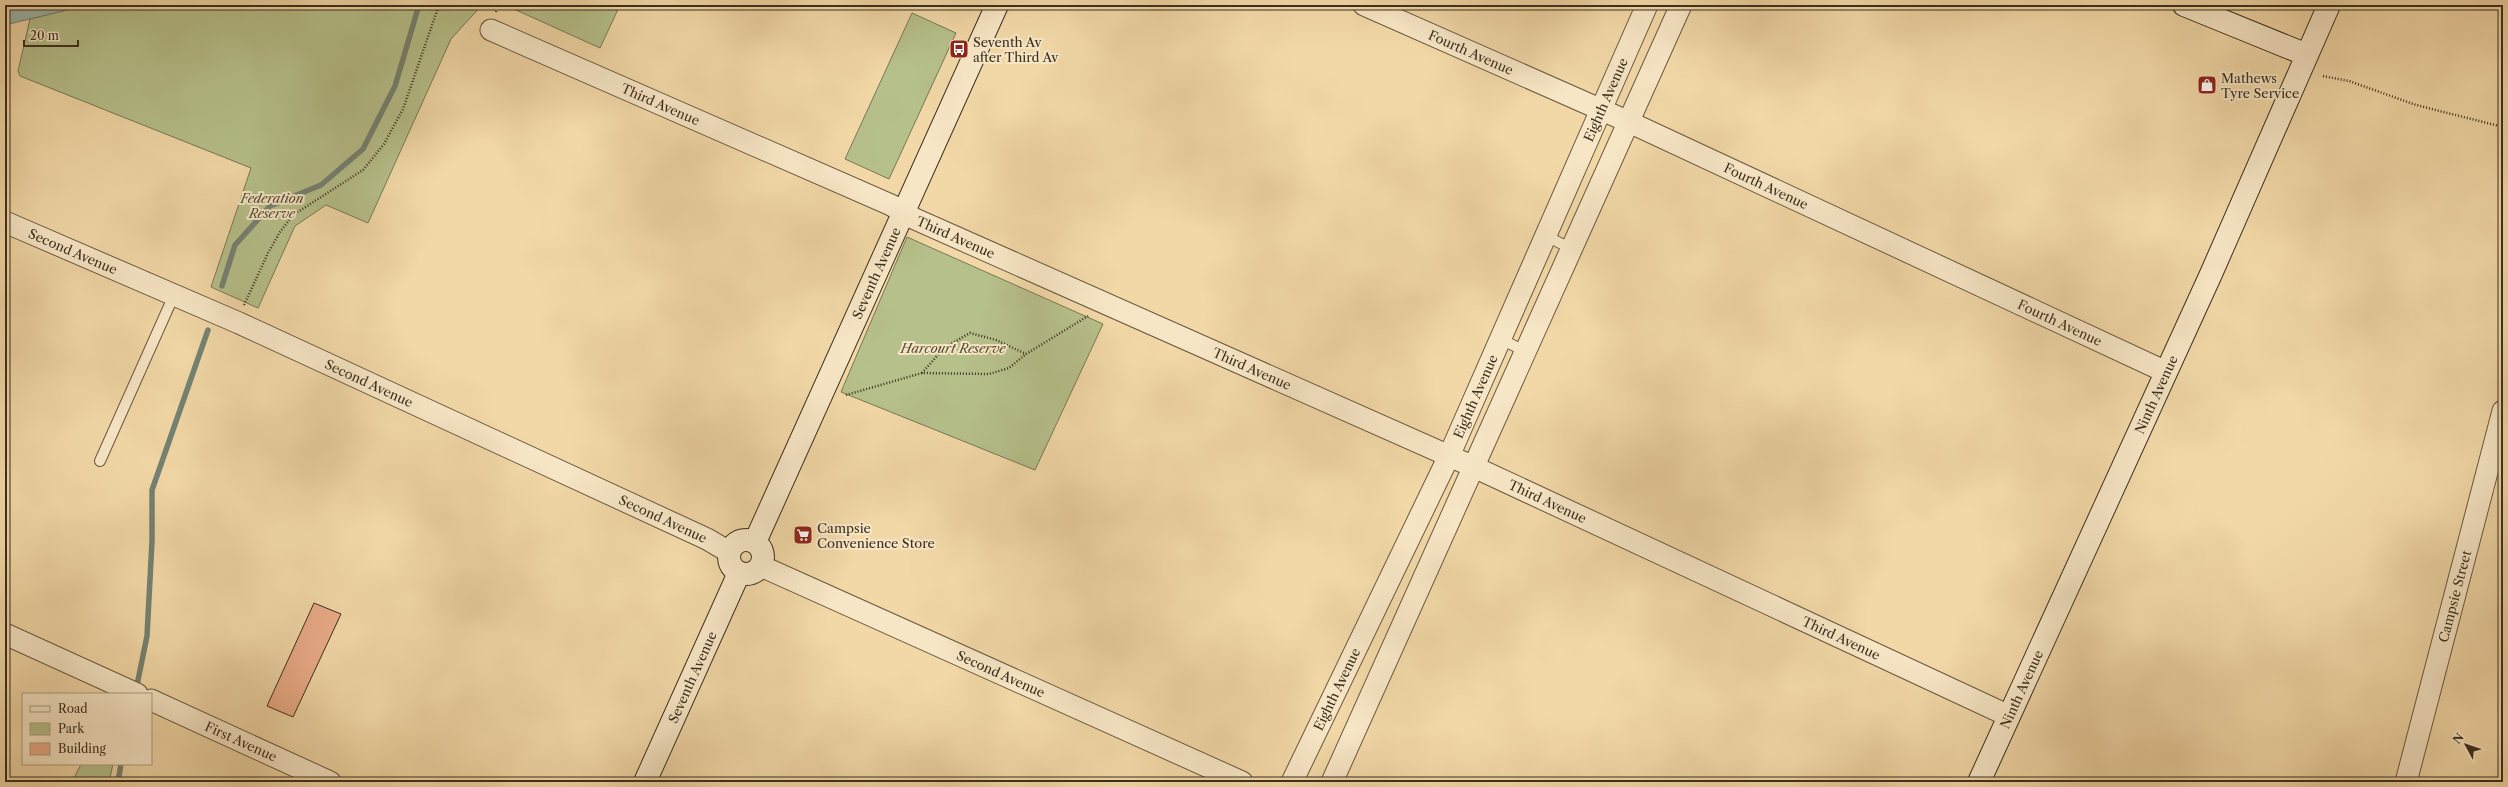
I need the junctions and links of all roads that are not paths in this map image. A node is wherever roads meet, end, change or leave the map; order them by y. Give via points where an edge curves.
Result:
1 (997, 5) edge
2 (1364, 5) edge
3 (1647, 5) edge
4 (1680, 5) edge
5 (2184, 5) edge
6 (2329, 5) edge
7 (491, 30) dead end
8 (2307, 55) junction
9 (1601, 110) junction
10 (1629, 122) junction
11 (904, 212) junction
12 (5, 222) edge
13 (1546, 236) junction
14 (1572, 249) junction
15 (174, 295) junction
16 (1501, 339) junction
17 (1526, 352) junction
18 (2166, 372) junction
19 (2503, 411) edge
20 (1449, 456) junction
21 (100, 461) dead end
22 (1474, 467) junction
23 (755, 542) junction
24 (729, 552) junction
25 (761, 566) junction
26 (739, 573) junction
27 (5, 634) edge
28 (136, 693) edge
29 (155, 702) edge
30 (2009, 716) junction
31 (330, 782) edge
32 (645, 782) edge
33 (1242, 782) edge
34 (1292, 782) edge
35 (1332, 782) edge
36 (1979, 782) edge
37 (2406, 782) edge

1 - 11 main road, Seventh Avenue
2 - 9 street, Fourth Avenue
3 - 9 street, Eighth Avenue
4 - 10 street, Eighth Avenue
5 - 8 main road
6 - 8 main road, Ninth Avenue
7 - 11 street, Third Avenue
8 - 18 main road, Ninth Avenue
9 - 10 street, Fourth Avenue
9 - 13 street, Eighth Avenue
10 - 14 street, Eighth Avenue
10 - 18 street, Fourth Avenue
11 - 20 street, Third Avenue via 1105,305
11 - 23 main road, Seventh Avenue
12 - 15 street, Second Avenue
13 - 14 lane
13 - 16 street, Eighth Avenue
14 - 17 street, Eighth Avenue
15 - 21 lane
15 - 24 street, Second Avenue via 707,539
16 - 17 lane
16 - 20 street, Eighth Avenue
17 - 22 street, Eighth Avenue
18 - 30 main road, Ninth Avenue
19 - 37 street, Campsie Street
20 - 22 street, Third Avenue
20 - 34 street, Eighth Avenue
22 - 30 street, Third Avenue
22 - 35 street, Eighth Avenue
23 - 24 main road via 737,542
23 - 25 main road via 761,547
24 - 26 main road via 730,564
25 - 26 main road via 749,574
25 - 33 street, Second Avenue
26 - 32 main road, Seventh Avenue
27 - 28 street
29 - 31 street, First Avenue
30 - 36 main road, Ninth Avenue

